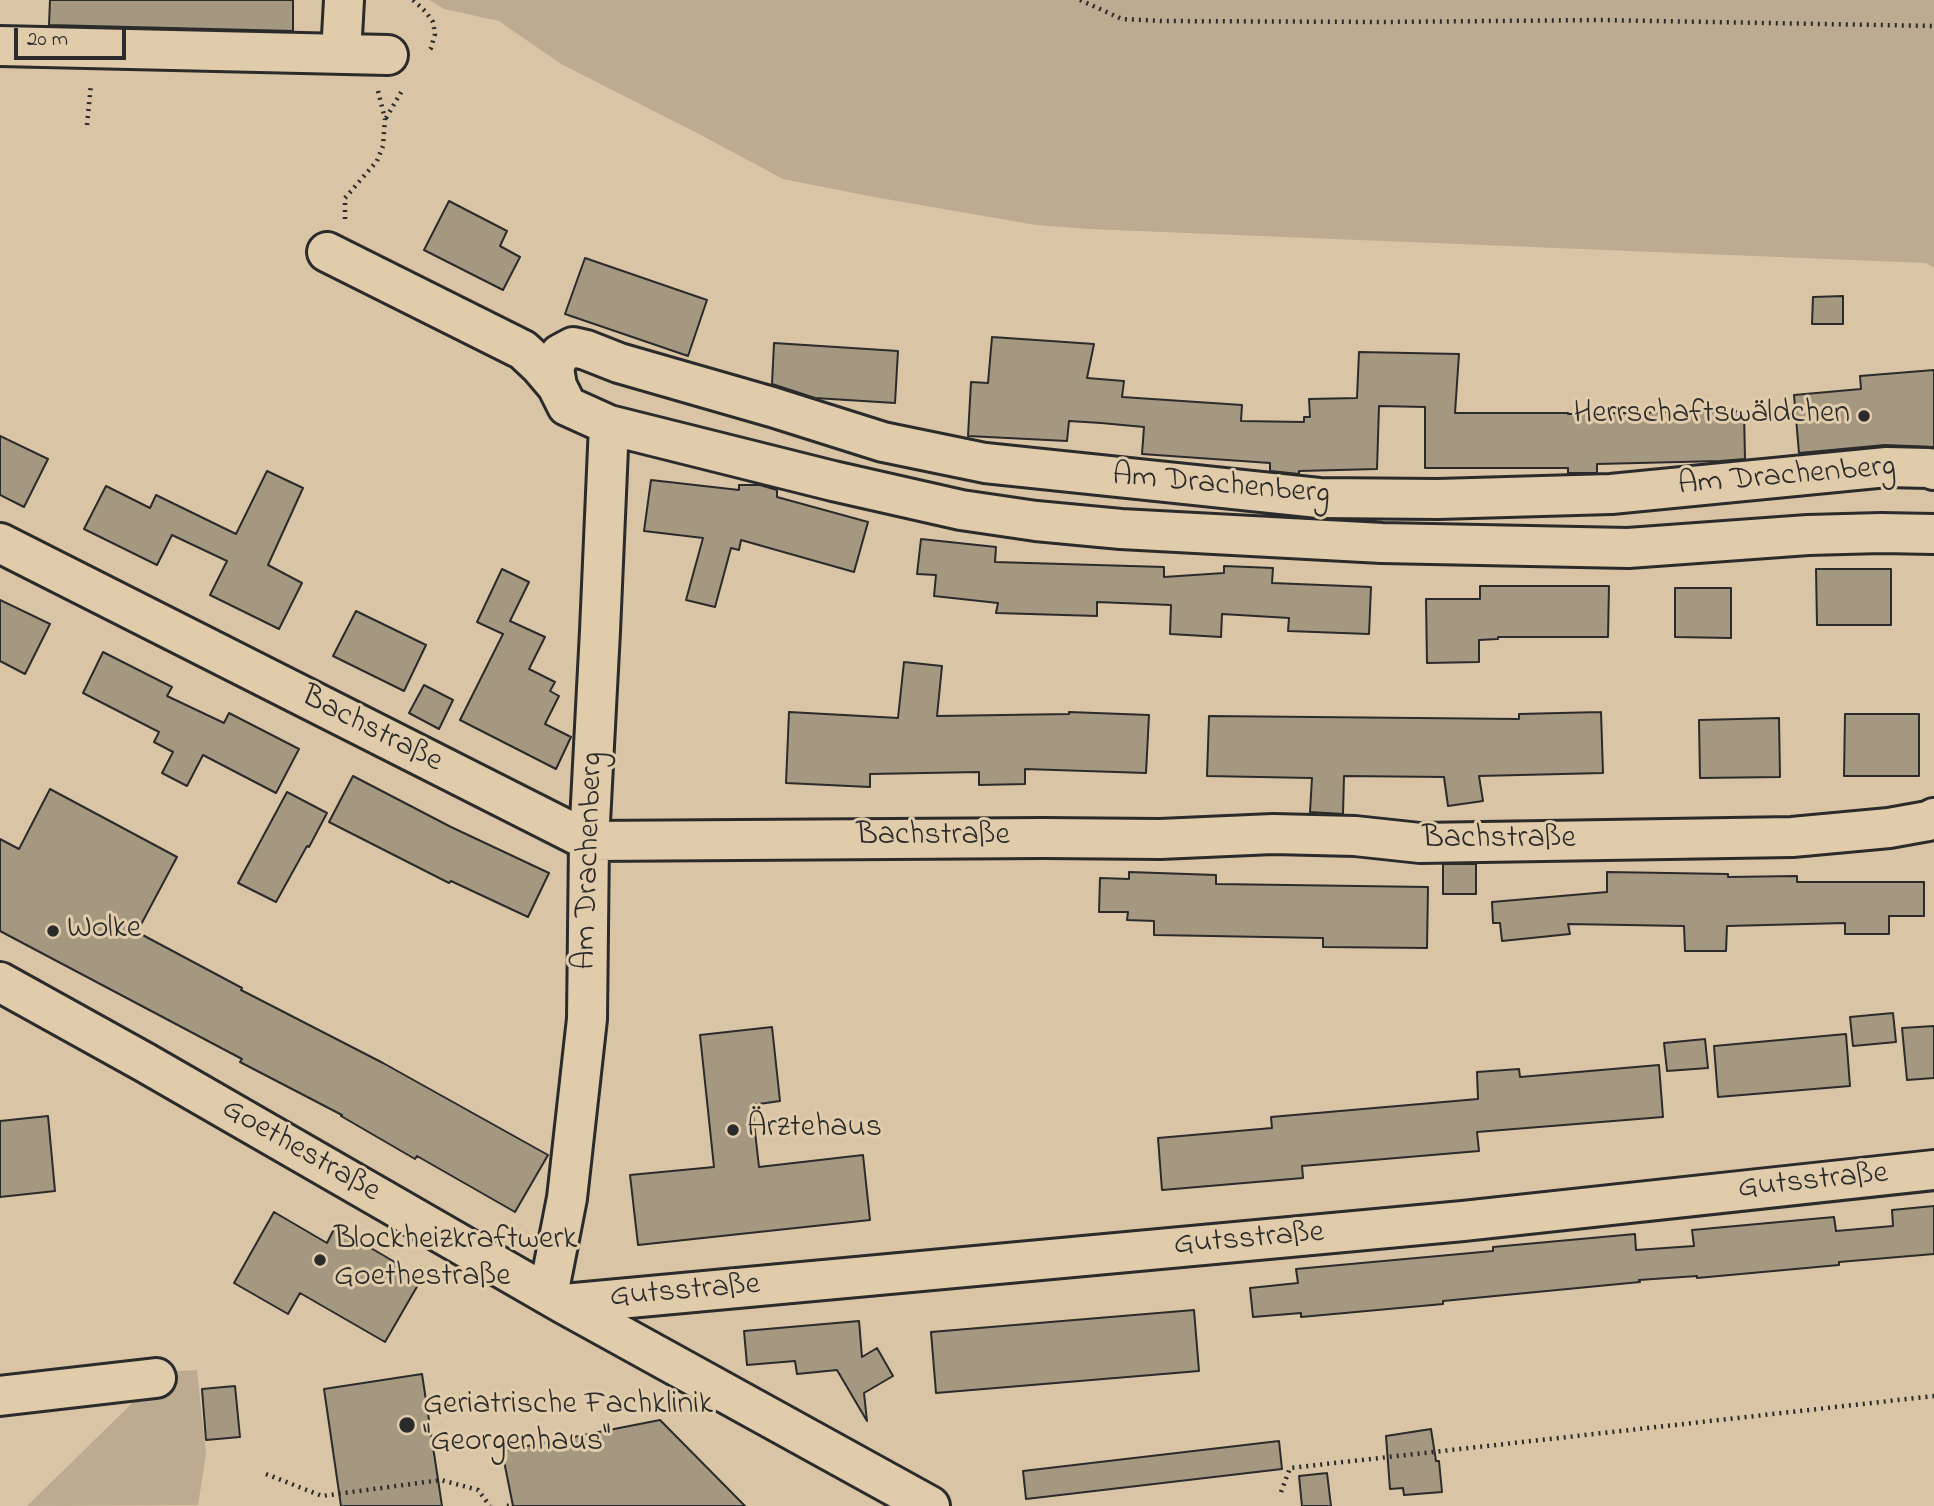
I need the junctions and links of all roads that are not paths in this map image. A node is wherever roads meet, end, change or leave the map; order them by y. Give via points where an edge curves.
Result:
1 (344, 0) edge
2 (0, 46) edge
3 (341, 54) junction
4 (384, 55) road end
5 (327, 251) road end
6 (557, 386) junction
7 (608, 425) junction
8 (1934, 470) edge
9 (1934, 534) edge
10 (0, 543) edge
11 (1934, 818) edge
12 (589, 841) junction
13 (0, 982) edge
14 (1934, 1170) edge
15 (556, 1300) junction
16 (156, 1378) dead end
17 (0, 1396) edge
18 (930, 1506) edge

1 - 3 street
2 - 3 street
3 - 4 street
5 - 6 street, Am Drachenberg via 523,350
6 - 7 street, Am Drachenberg via 567,406
6 - 8 street, Am Drachenberg via 554,368 559,354 573,347 883,442 985,463 1319,498 1611,494 1887,467
7 - 9 street, Am Drachenberg via 961,510 1121,529 1382,543 1628,548 1808,535
7 - 12 street, Am Drachenberg
10 - 12 street, Bachstraße
11 - 12 street, Bachstraße via 1889,828 1779,838 1420,843 1273,834 1160,839
12 - 15 street, Am Drachenberg via 587,1019
13 - 15 street, Goethestraße
14 - 15 street, Gutsstraße via 1463,1221
15 - 18 street, Goethestraße
16 - 17 street

